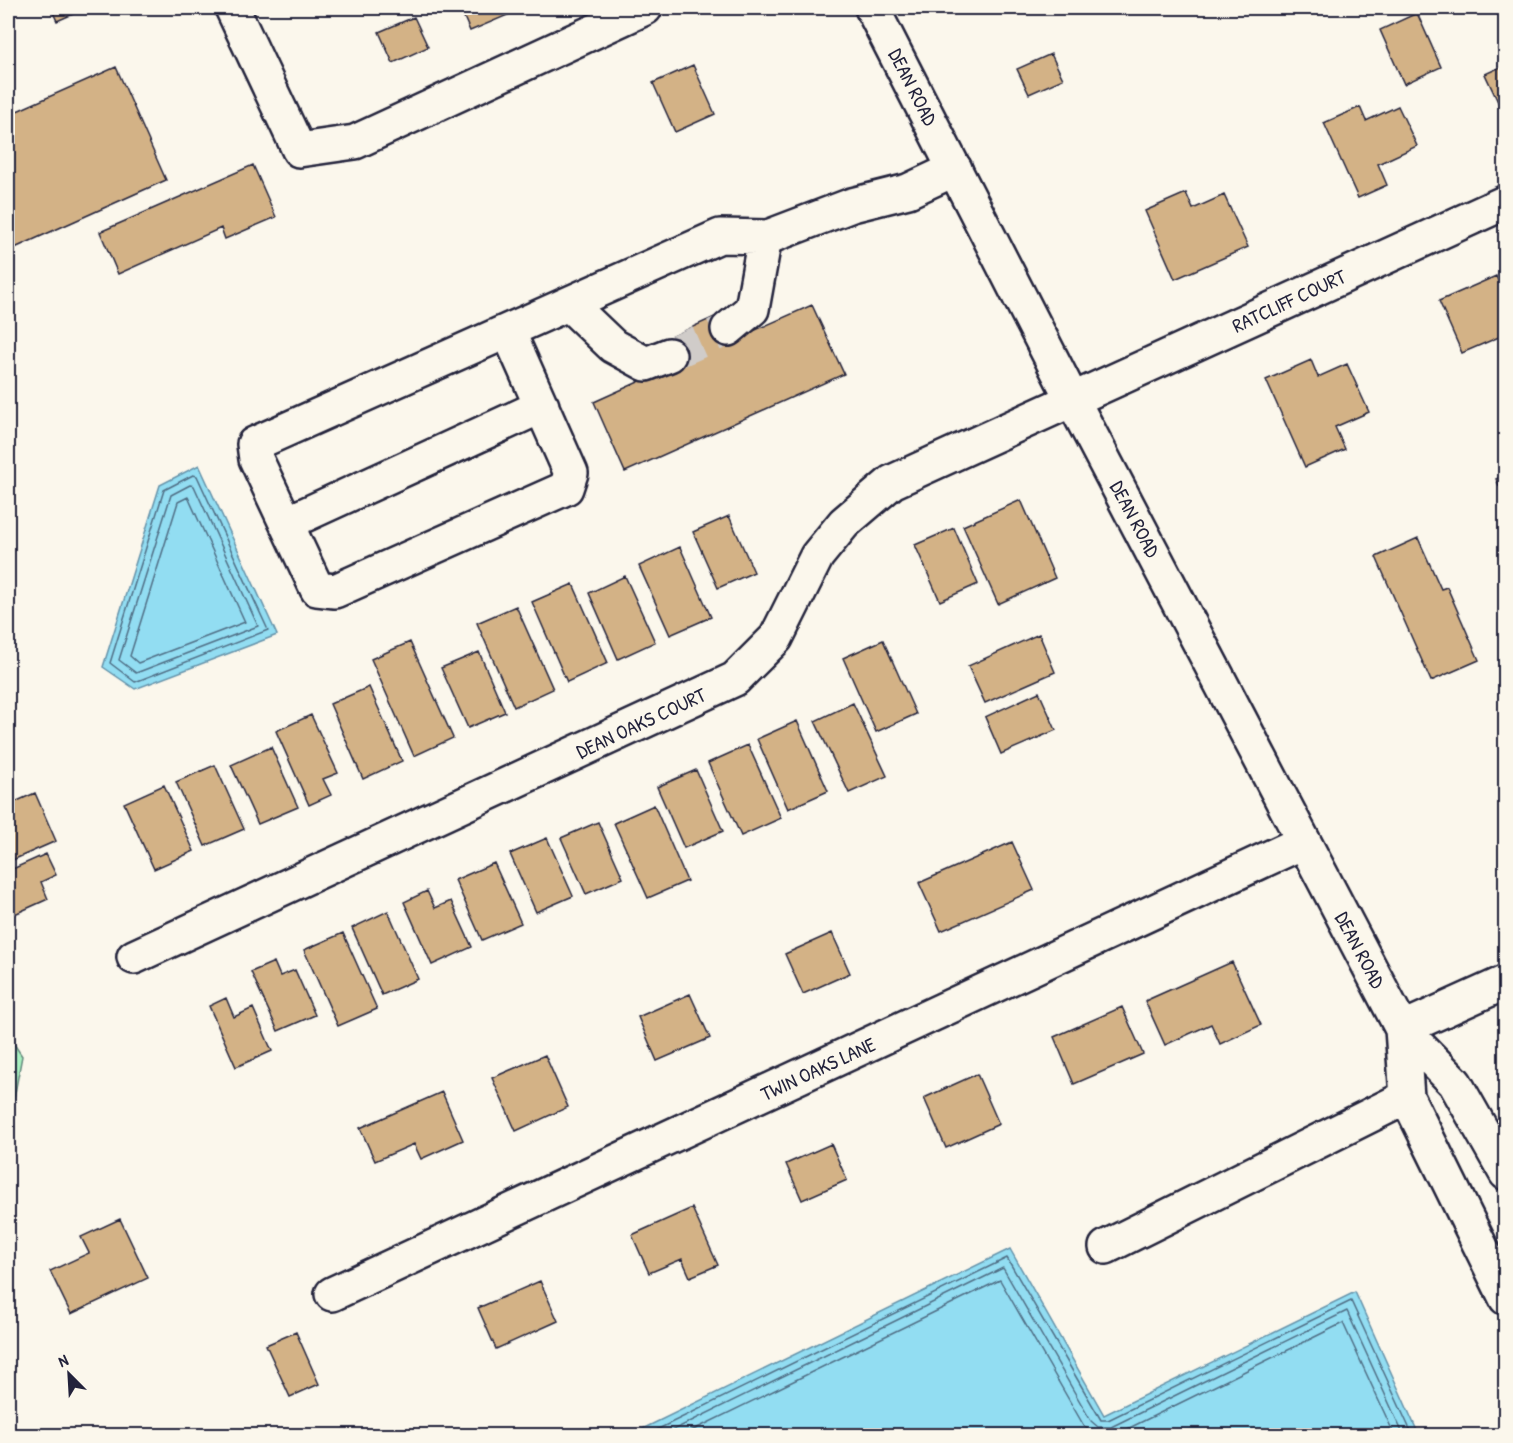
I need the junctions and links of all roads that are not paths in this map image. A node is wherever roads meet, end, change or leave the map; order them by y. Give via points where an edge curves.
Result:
1 (232, 8) edge
2 (645, 8) edge
3 (872, 8) edge
4 (955, 169) junction
5 (1506, 202) edge
6 (765, 237) junction
7 (569, 304) junction
8 (728, 329) tunnel mouth
9 (508, 331) junction
10 (669, 355) tunnel mouth
11 (1073, 400) junction
12 (542, 406) junction
13 (287, 523) junction
14 (1303, 842) junction
15 (134, 957) dead end
16 (1506, 982) edge
17 (1402, 1029) junction
18 (1407, 1097) junction
19 (1506, 1173) edge
20 (1106, 1247) dead end
21 (332, 1294) dead end
22 (1506, 1298) edge

1 - 2 street via 299,150 355,142
3 - 4 street, DEAN ROAD
4 - 6 street via 908,191 852,205
4 - 11 street, DEAN ROAD
5 - 11 street, RATCLIFF COURT
6 - 7 street via 720,236
6 - 8 street via 752,309
7 - 9 street
7 - 10 street via 613,346 646,364
9 - 12 street
9 - 13 street via 254,444 256,459
11 - 14 street, DEAN ROAD
11 - 15 street, DEAN OAKS COURT via 892,483 844,523 817,556 776,638 735,679
12 - 13 street
12 - 13 street via 571,473 566,488 334,591 317,589
14 - 17 street, DEAN ROAD
14 - 21 street, TWIN OAKS LANE
16 - 17 street
17 - 18 street, DEAN ROAD
17 - 19 street, DEAN ROAD via 1455,1083
18 - 20 street
18 - 22 street, DEAN ROAD

